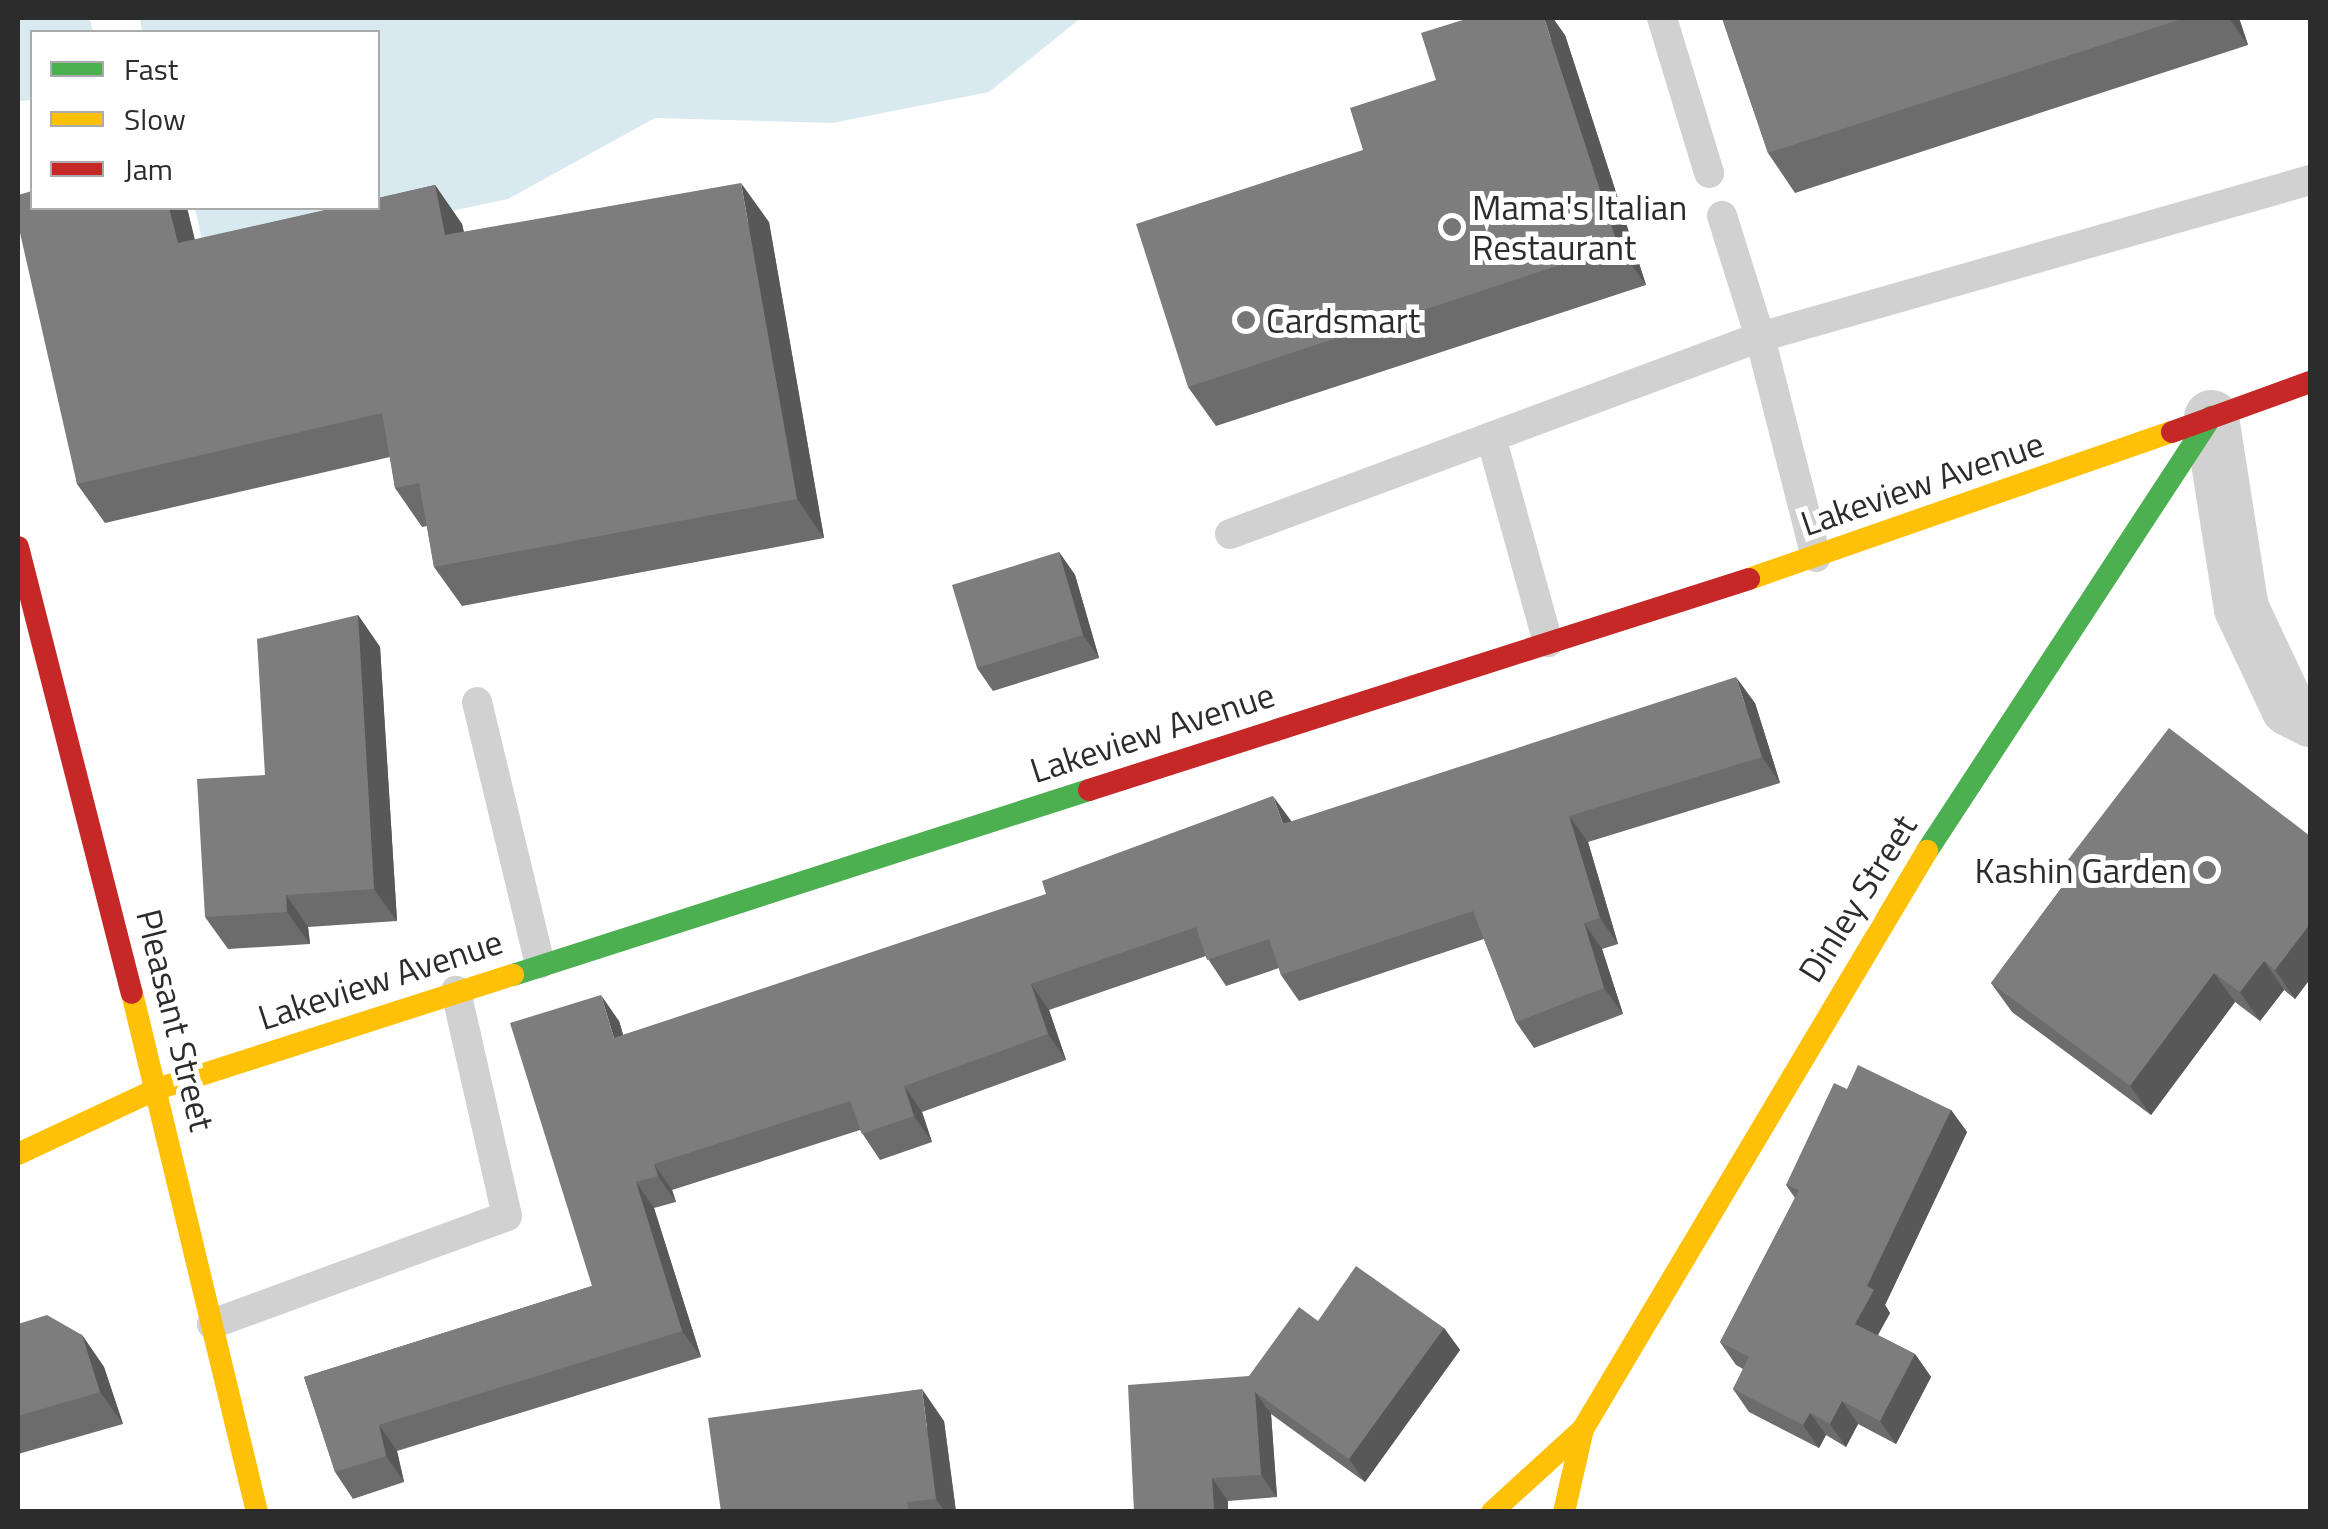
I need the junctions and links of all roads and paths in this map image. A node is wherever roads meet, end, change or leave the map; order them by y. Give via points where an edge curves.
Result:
1 (1662, 18) edge
2 (1709, 173) dead end
3 (2310, 180) edge
4 (1722, 216) dead end
5 (1760, 336) junction
6 (2310, 382) edge
7 (2211, 417) junction
8 (1492, 437) junction
9 (1230, 534) dead end
10 (18, 547) edge
11 (1816, 558) junction
12 (1548, 642) junction
13 (477, 702) dead end
14 (2310, 720) edge
15 (540, 964) junction
16 (456, 991) junction
17 (157, 1089) junction
18 (18, 1154) edge
19 (212, 1324) junction
20 (1583, 1429) junction
21 (258, 1512) edge
22 (1492, 1512) edge
23 (1564, 1512) edge

1 - 2 lane
3 - 5 lane
4 - 5 lane
5 - 8 lane
5 - 11 lane
6 - 7 main road, Lakeview Avenue
7 - 11 main road, Lakeview Avenue
7 - 14 street via 2241,608 2288,708
7 - 20 main road, Dinley Street via 1866,944
8 - 9 lane
8 - 12 lane
10 - 17 main road, Pleasant Street
11 - 12 main road, Lakeview Avenue
12 - 15 main road, Lakeview Avenue
13 - 15 lane
15 - 16 main road, Lakeview Avenue
16 - 17 main road, Lakeview Avenue
16 - 19 lane via 507,1216
17 - 18 main road, Lakeview Avenue
17 - 19 main road, Pleasant Street
19 - 21 main road, Pleasant Street
20 - 22 main road, Dinley Street
20 - 23 main road, Dinley Street

